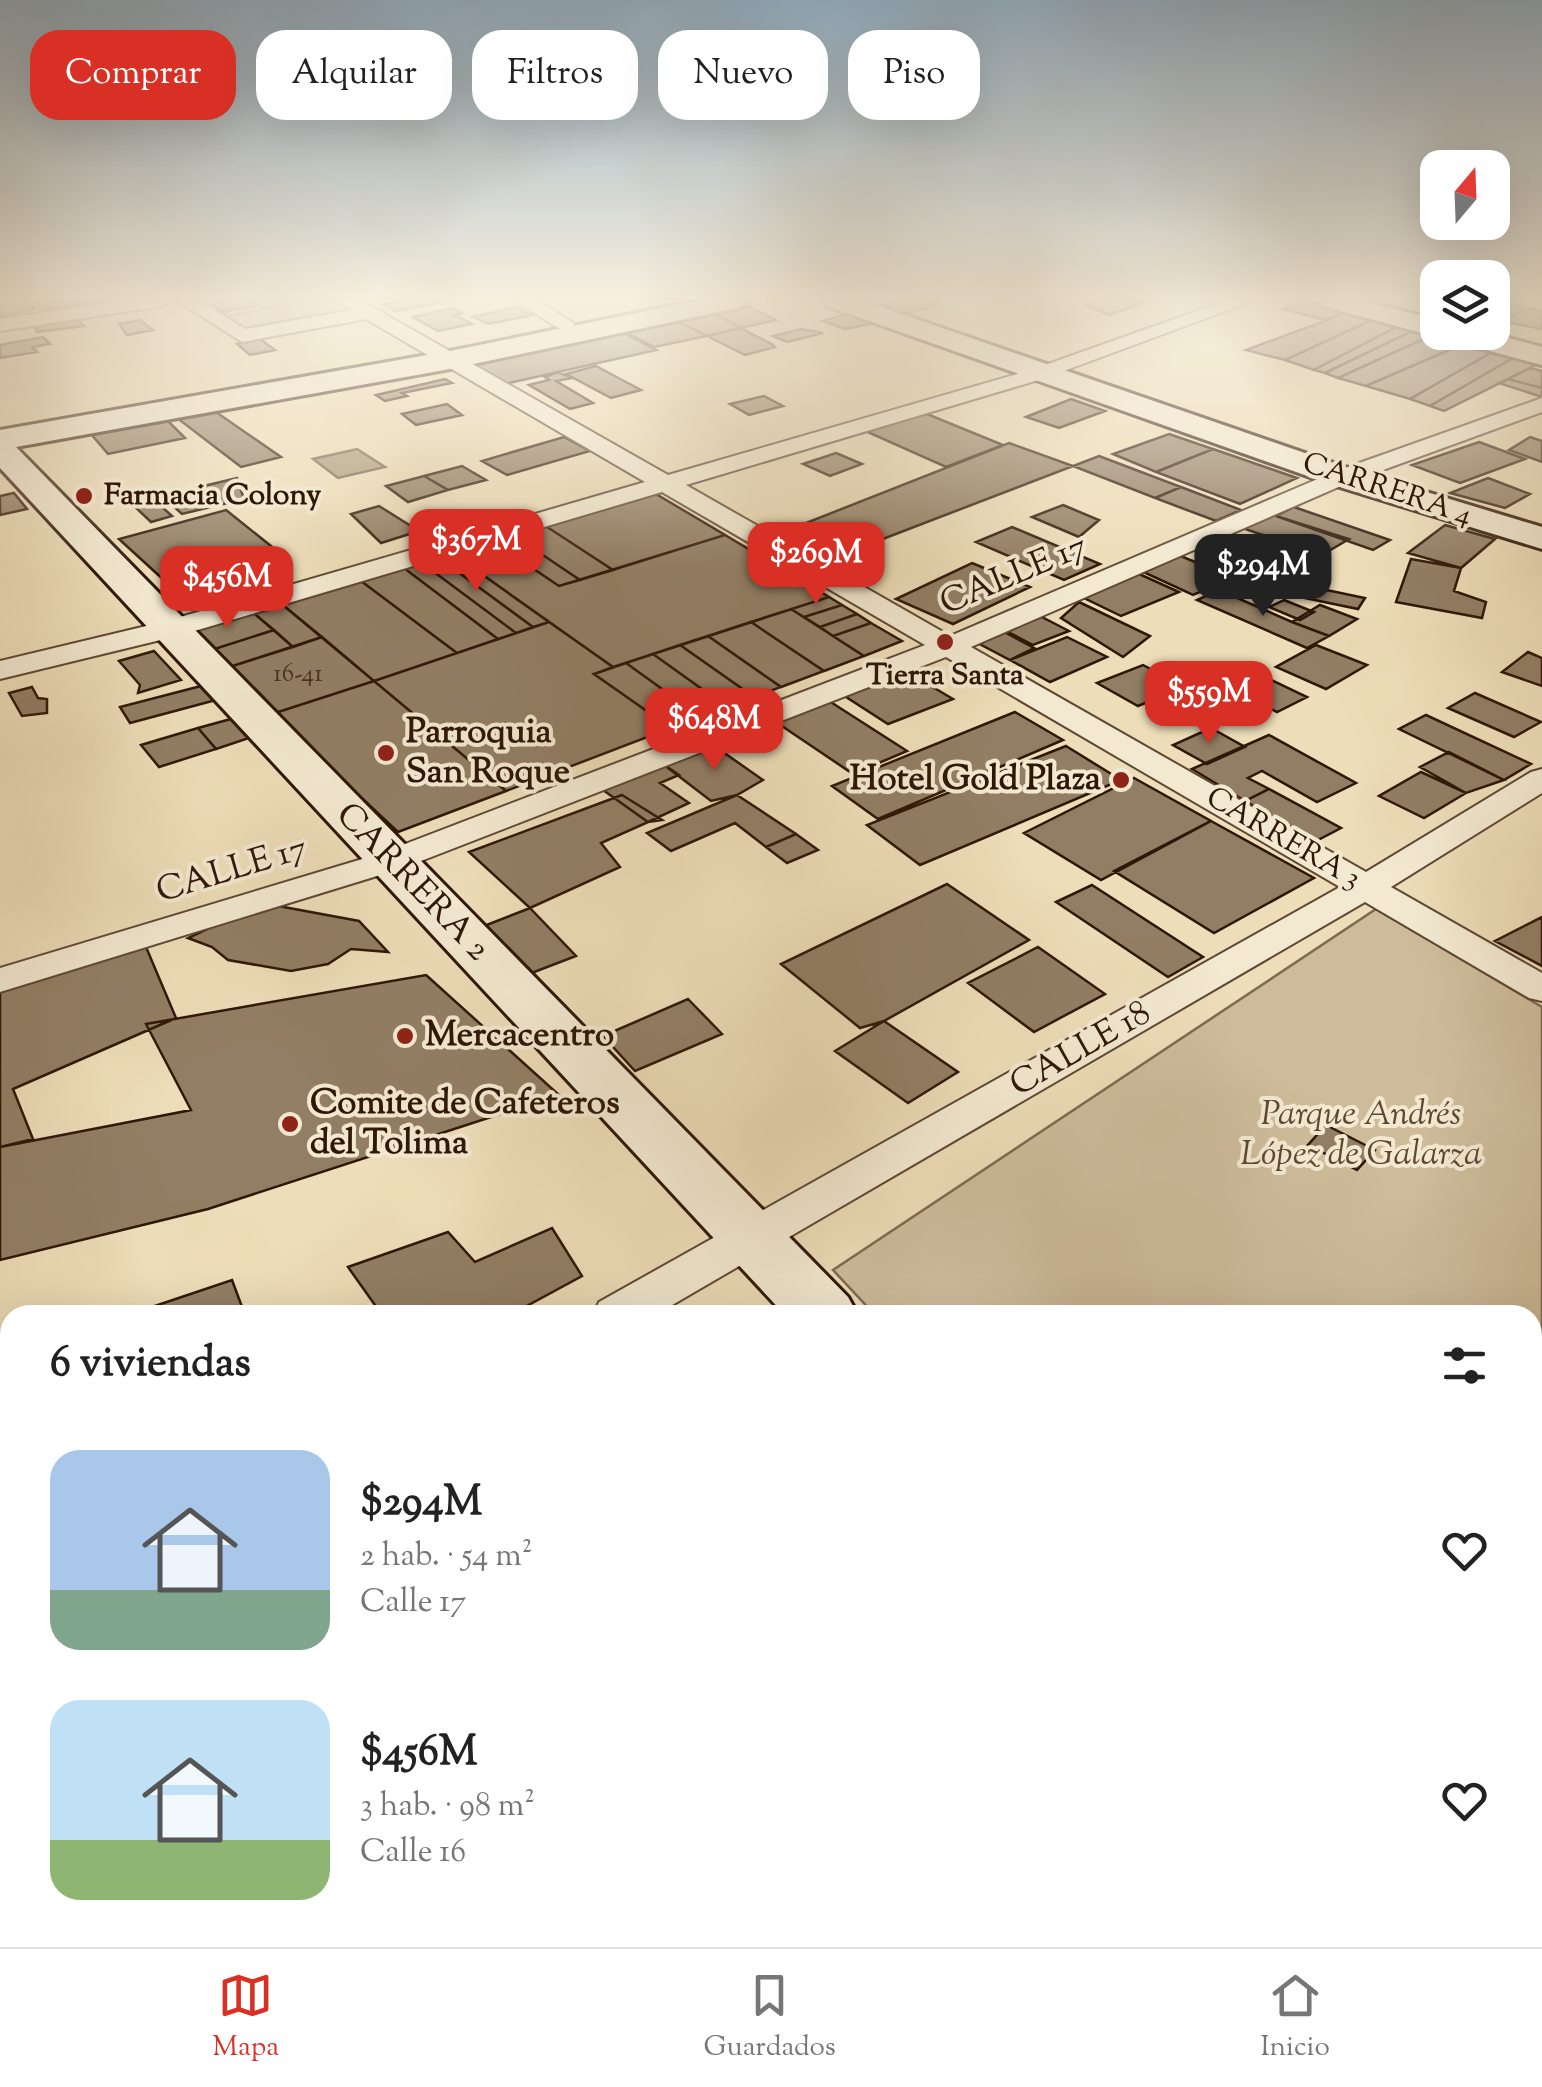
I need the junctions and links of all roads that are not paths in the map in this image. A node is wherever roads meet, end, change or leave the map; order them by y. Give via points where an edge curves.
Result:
1 (206, 391) edge
2 (256, 391) edge
3 (504, 391) edge
4 (980, 391) edge
5 (1087, 391) edge
6 (1542, 406) edge
7 (0, 422) edge
8 (0, 440) edge
9 (0, 449) edge
10 (1342, 478) junction
11 (662, 483) junction
12 (1542, 538) edge
13 (170, 629) junction
14 (945, 646) junction
15 (0, 670) edge
16 (1542, 780) edge
17 (391, 862) junction
18 (1366, 886) junction
19 (0, 980) edge
20 (1542, 989) edge
21 (752, 1239) junction
22 (634, 1305) edge
23 (815, 1305) edge

1 - 7 street
2 - 8 street
3 - 11 street, CARRERA 3
4 - 11 street
5 - 10 street, CARRERA 4
6 - 10 street, CALLE 17
9 - 13 street, CARRERA 2
10 - 12 street, CARRERA 4
10 - 14 street, CALLE 17
11 - 13 street
11 - 14 street, CARRERA 3
13 - 15 street
13 - 17 street, CARRERA 2
14 - 17 street, CALLE 17
14 - 18 street, CARRERA 3
16 - 18 street, CALLE 18
17 - 19 street, CALLE 17
17 - 21 street, CARRERA 2
18 - 20 street, CARRERA 3
18 - 21 street, CALLE 18
21 - 22 street, CALLE 18
21 - 23 street, CARRERA 2

